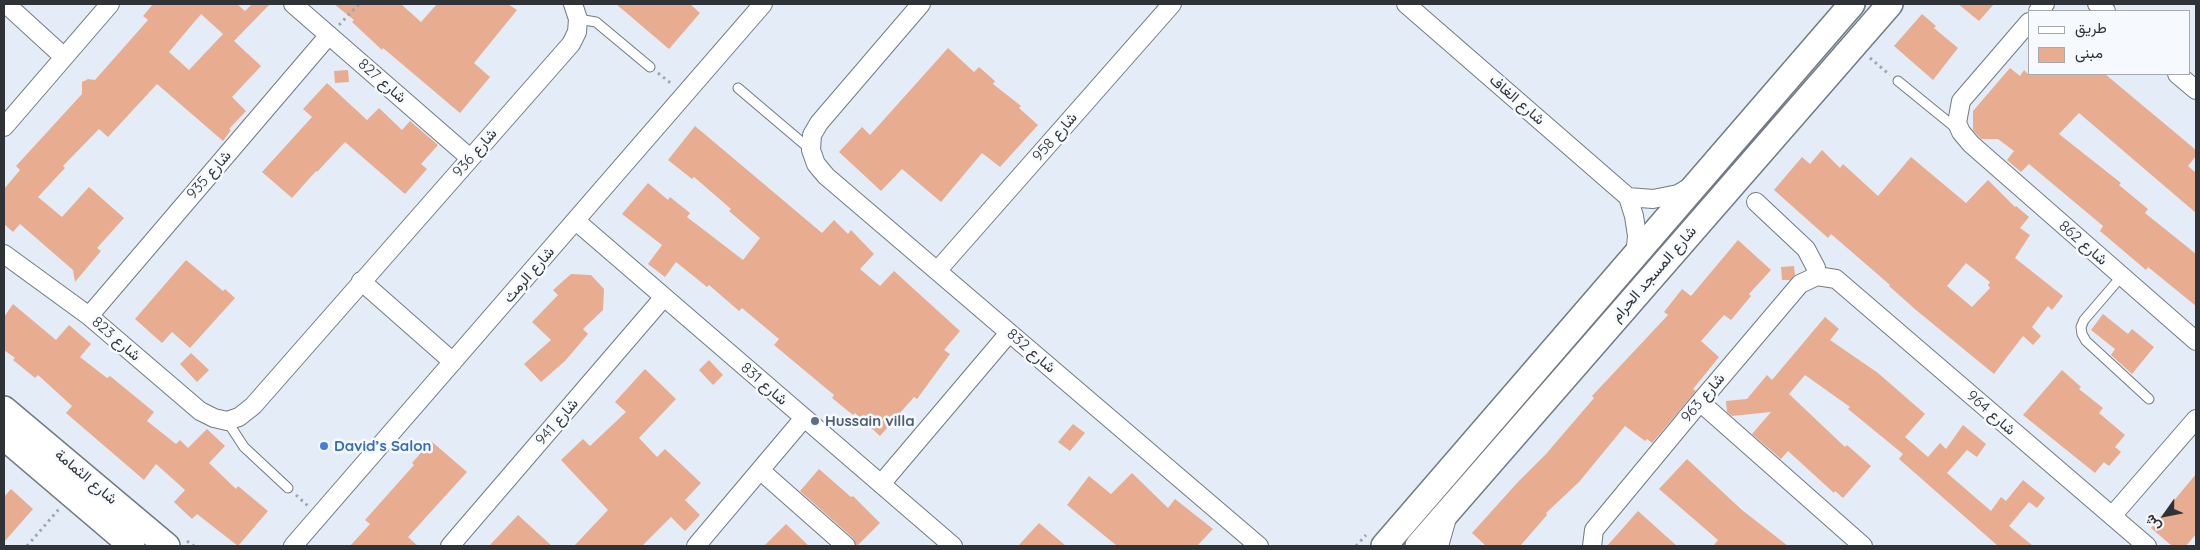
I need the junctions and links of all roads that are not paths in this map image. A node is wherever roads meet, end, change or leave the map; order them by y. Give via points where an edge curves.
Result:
1 (6, 4) edge
2 (110, 4) edge
3 (293, 4) edge
4 (763, 4) edge
5 (922, 4) edge
6 (1172, 4) edge
7 (1406, 4) edge
8 (1852, 4) edge
9 (1890, 4) edge
10 (576, 11) edge
11 (2028, 23) edge
12 (330, 35) junction
13 (64, 57) junction
14 (650, 67) road end
15 (2178, 75) edge
16 (1898, 81) road end
17 (738, 88) dead end
18 (2196, 90) edge
19 (4, 127) edge
20 (1966, 138) junction
21 (811, 150) junction
22 (470, 158) junction
23 (1700, 181) junction
24 (1628, 197) junction
25 (1756, 202) dead end
26 (576, 221) junction
27 (4, 254) edge
28 (1636, 256) junction
29 (937, 270) junction
30 (1817, 276) junction
31 (2121, 276) junction
32 (361, 282) junction
33 (664, 297) junction
34 (89, 316) junction
35 (1010, 333) junction
36 (2196, 341) edge
37 (453, 362) junction
38 (2149, 399) dead end
39 (1700, 402) junction
40 (4, 409) edge
41 (804, 418) junction
42 (2196, 419) edge
43 (227, 421) junction
44 (4, 438) edge
45 (761, 471) junction
46 (881, 484) junction
47 (288, 488) road end
48 (1449, 510) junction
49 (2112, 516) junction
50 (1591, 545) edge
51 (132, 546) edge
52 (167, 546) edge
53 (293, 546) edge
54 (450, 546) edge
55 (696, 546) edge
56 (846, 546) edge
57 (953, 546) edge
58 (1259, 546) edge
59 (1384, 546) edge
60 (1418, 546) edge
61 (1439, 546) edge
62 (1863, 546) edge
63 (2147, 546) edge

1 - 13 street
2 - 13 street
3 - 12 street, شارع 827
4 - 26 street, شارع الرمث
5 - 21 street via 819,122 812,136
6 - 29 street, شارع 958
7 - 24 street, شارع الغاف
8 - 23 street, شارع المسجد الحرام
9 - 48 street, شارع المسجد الحرام
10 - 14 lane via 596,22
10 - 22 street, شارع 936 via 577,32 571,44
11 - 20 street via 1961,101 1957,123
12 - 22 street, شارع 827
12 - 34 street, شارع 935
13 - 19 street
15 - 18 street
16 - 20 lane
17 - 21 lane
20 - 31 street, شارع 862
21 - 29 street, شارع 832 via 816,164 826,176
22 - 32 street, شارع 936
23 - 24 street via 1678,194 1653,199
23 - 28 street, شارع المسجد الحرام
24 - 28 street via 1637,236
25 - 30 street via 1806,249
26 - 33 street, شارع 831
26 - 37 street, شارع الرمث
27 - 34 street, شارع 823
28 - 59 street, شارع المسجد الحرام
29 - 35 street, شارع 832
30 - 39 street, شارع 963 via 1800,284
30 - 49 street, شارع 964 via 1836,279
31 - 36 street, شارع 862
31 - 38 lane via 2084,320 2082,334
32 - 37 street
32 - 43 street, شارع 936 via 253,406
33 - 41 street, شارع 831
33 - 54 street, شارع 941
34 - 43 street, شارع 823 via 200,411
35 - 46 street
35 - 58 street, شارع 832
37 - 53 street, شارع الرمث
39 - 50 street, شارع 963 via 1594,530
39 - 62 street
40 - 52 street, شارع الثمامة
41 - 45 street
41 - 46 street, شارع 831
42 - 49 street
43 - 47 lane via 244,447
44 - 51 street, شارع الثمامة
45 - 55 street
45 - 56 street
46 - 57 street, شارع 831
48 - 60 street, شارع المسجد الحرام
48 - 61 street
49 - 63 street, شارع 964

